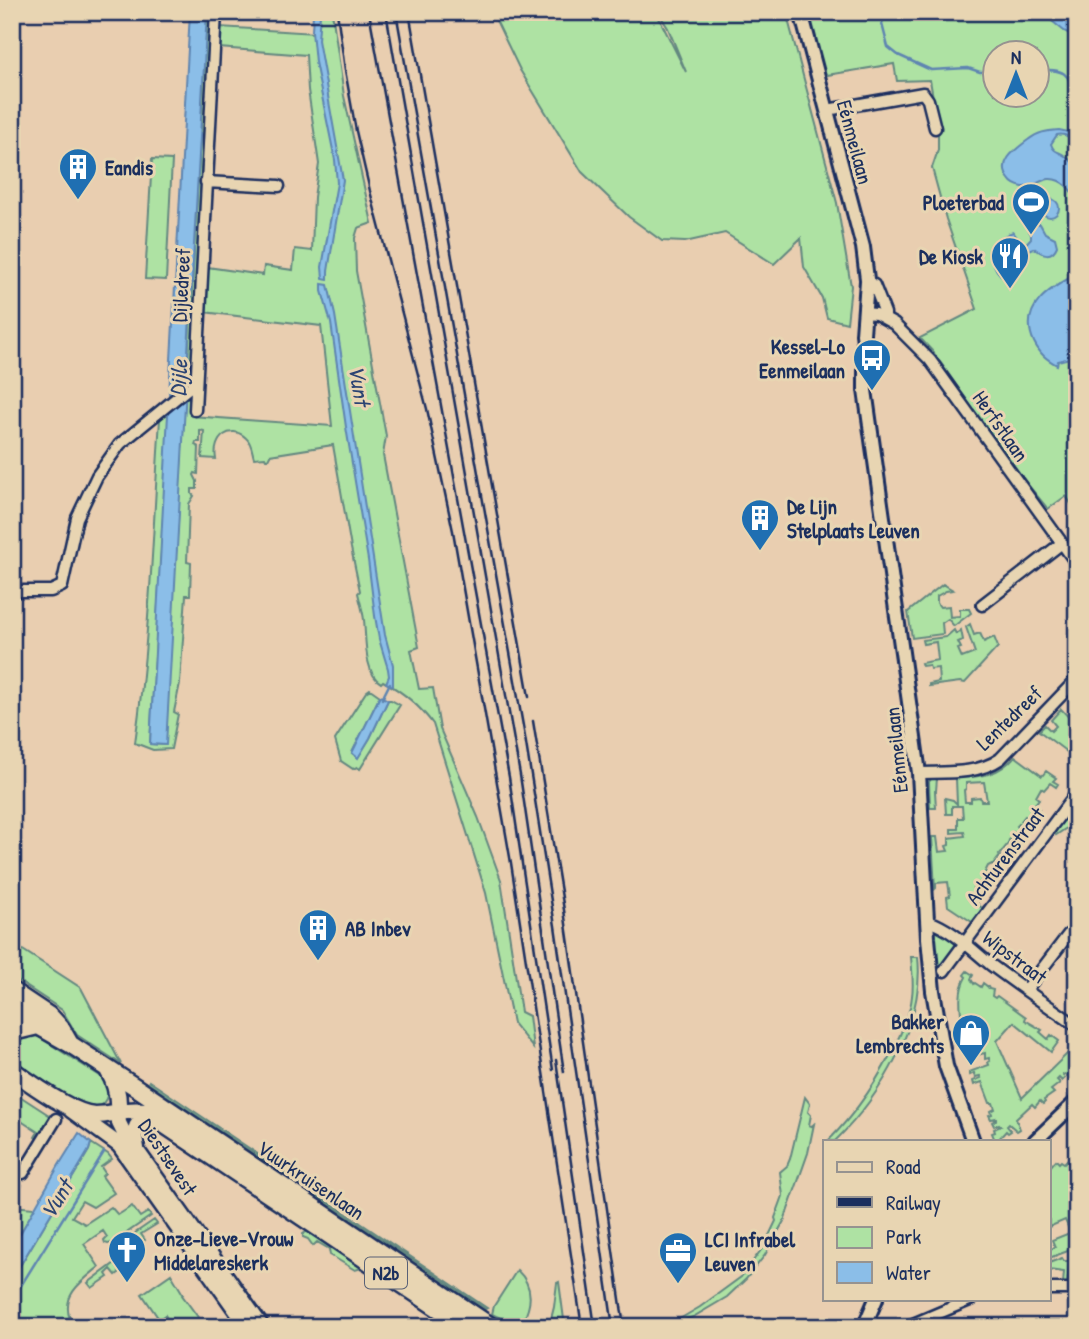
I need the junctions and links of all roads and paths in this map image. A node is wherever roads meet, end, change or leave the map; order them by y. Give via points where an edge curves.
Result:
1 (216, 12) edge
2 (801, 12) edge
3 (827, 110) junction
4 (935, 128) dead end
5 (206, 182) junction
6 (279, 186) dead end
7 (872, 285) junction
8 (867, 313) junction
9 (885, 318) junction
10 (195, 386) junction
11 (195, 411) dead end
12 (1062, 543) junction
13 (1077, 564) edge
14 (12, 591) edge
15 (982, 605) dead end
16 (1077, 679) edge
17 (919, 773) junction
18 (1077, 792) edge
19 (928, 920) junction
20 (1077, 929) edge
21 (964, 943) junction
22 (944, 971) dead end
23 (1026, 990) junction
24 (12, 991) edge
25 (12, 1011) edge
26 (38, 1026) junction
27 (1077, 1026) edge
28 (12, 1035) edge
29 (70, 1044) junction
30 (107, 1068) junction
31 (12, 1070) edge
32 (116, 1089) junction
33 (1077, 1101) edge
34 (61, 1102) junction
35 (118, 1111) junction
36 (95, 1115) junction
37 (156, 1118) junction
38 (56, 1119) dead end
39 (973, 1140) edge
40 (1036, 1140) edge
41 (137, 1153) junction
42 (12, 1176) tunnel mouth
43 (1050, 1289) edge
44 (1077, 1291) edge
45 (876, 1300) edge
46 (970, 1300) edge
47 (248, 1327) edge
48 (262, 1327) edge
49 (466, 1327) edge
50 (492, 1327) edge
51 (863, 1327) edge
52 (906, 1327) edge

1 - 5 street, Dijledreef
2 - 3 street, Eénmeilaan
3 - 4 street via 923,93
3 - 7 street, Eénmeilaan
5 - 6 street
5 - 10 street, Dijledreef
7 - 8 street, Eénmeilaan
7 - 9 street
8 - 9 street, Herfstlaan
8 - 17 street, Eénmeilaan via 870,334 865,350 865,390
9 - 12 street, Herfstlaan via 930,360
10 - 11 street, Dijledreef
10 - 14 street via 120,444 97,476 77,518 62,586 51,592
12 - 13 street, Herfstlaan
12 - 15 street
16 - 17 street, Lentedreef via 992,765
17 - 19 street, Eénmeilaan
18 - 21 street, Achturenstraat
19 - 21 street, Wipstraat
19 - 39 street, Eénmeilaan via 942,1046
20 - 23 street
21 - 22 street, Wipstraat
21 - 23 street, Wipstraat
23 - 27 street, Wipstraat
24 - 29 main road via 51,1017
25 - 26 main road, Vuurkruisenlaan
26 - 28 main road
26 - 29 main road, Vuurkruisenlaan
29 - 30 main road, Vuurkruisenlaan
30 - 32 main road
30 - 50 main road, Vuurkruisenlaan / N2b
31 - 34 main road
32 - 35 main road
32 - 36 main road
33 - 40 street
34 - 36 main road
34 - 47 main road, Diestsevest via 119,1145
35 - 36 main road, N2b
35 - 37 main road, Vuurkruisenlaan / N2b via 144,1111
35 - 41 main road, Diestsevest via 123,1131
37 - 41 main road via 137,1124
37 - 49 main road, Vuurkruisenlaan / N2b
38 - 42 street via 23,1173
41 - 48 main road, Diestsevest
43 - 44 street
45 - 51 street
46 - 52 street

